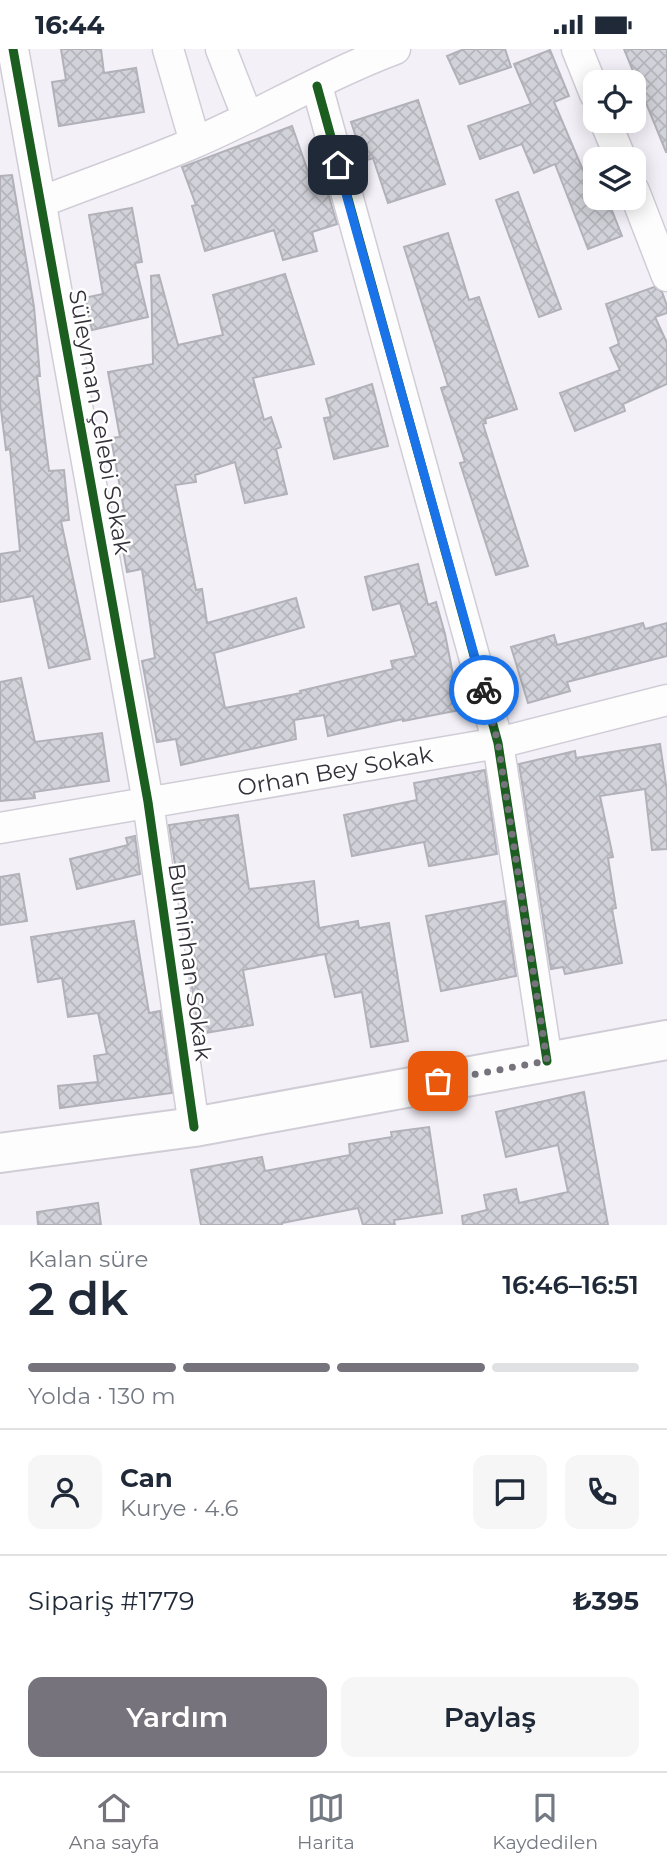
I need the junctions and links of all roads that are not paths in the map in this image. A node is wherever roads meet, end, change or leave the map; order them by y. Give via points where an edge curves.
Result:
1 (13, 49) edge
2 (168, 49) edge
3 (221, 49) edge
4 (395, 49) edge
5 (577, 49) edge
6 (339, 59) edge
7 (585, 70) edge
8 (317, 86) junction
9 (248, 118) junction
10 (195, 142) junction
11 (41, 202) junction
12 (641, 210) edge
13 (667, 276) edge
14 (667, 700) edge
15 (498, 743) junction
16 (148, 802) junction
17 (0, 828) edge
18 (667, 1040) edge
19 (547, 1061) junction
20 (194, 1127) junction
21 (0, 1153) edge

1 - 11 street, Süleyman Çelebi Sokak
2 - 10 street
3 - 9 street
4 - 6 street
5 - 7 street
6 - 8 street
8 - 9 street
8 - 15 street
9 - 10 street
10 - 11 street
11 - 16 street, Süleyman Çelebi Sokak
12 - 13 street
14 - 15 street, Orhan Bey Sokak
15 - 16 street, Orhan Bey Sokak
15 - 19 street
16 - 17 street, Orhan Bey Sokak
16 - 20 street, Buminhan Sokak
18 - 19 street
19 - 20 street
20 - 21 street

